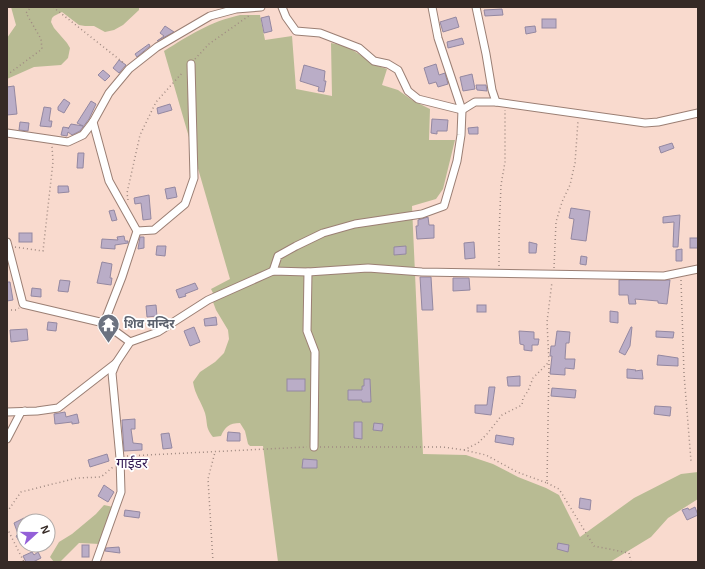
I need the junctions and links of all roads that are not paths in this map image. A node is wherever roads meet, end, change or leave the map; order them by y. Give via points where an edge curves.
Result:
1 (282, 7) edge
2 (432, 7) edge
3 (476, 7) edge
4 (258, 9) edge
5 (191, 64) road end
6 (496, 102) junction
7 (462, 110) junction
8 (698, 112) edge
9 (92, 122) junction
10 (7, 133) edge
11 (136, 231) junction
12 (8, 244) edge
13 (698, 269) edge
14 (272, 271) junction
15 (308, 272) junction
16 (104, 323) junction
17 (130, 342) junction
18 (116, 363) junction
19 (37, 411) junction
20 (7, 412) edge
21 (7, 439) edge
22 (314, 447) road end
23 (96, 562) edge

1 - 7 street via 296,31 320,33 360,48 374,61 388,64 398,70 408,91 418,99
2 - 7 street via 438,38
3 - 6 street
4 - 9 street via 236,9 210,16 157,47 129,69 109,93
5 - 11 street via 194,178 185,204 154,230
6 - 7 street via 475,102
6 - 8 street via 645,123
7 - 14 street via 457,161 444,206 422,214 355,224 323,233 278,256
9 - 10 street via 83,135 68,142
9 - 11 street via 109,181
11 - 16 street
12 - 16 street via 23,304
13 - 15 street via 664,276 422,272 368,268
14 - 15 street
14 - 17 street via 208,300 158,332
15 - 22 street via 307,331 315,352
16 - 17 street
17 - 18 street
18 - 19 street via 58,408
18 - 23 street via 112,373 121,492
19 - 20 street
19 - 21 street via 22,412

